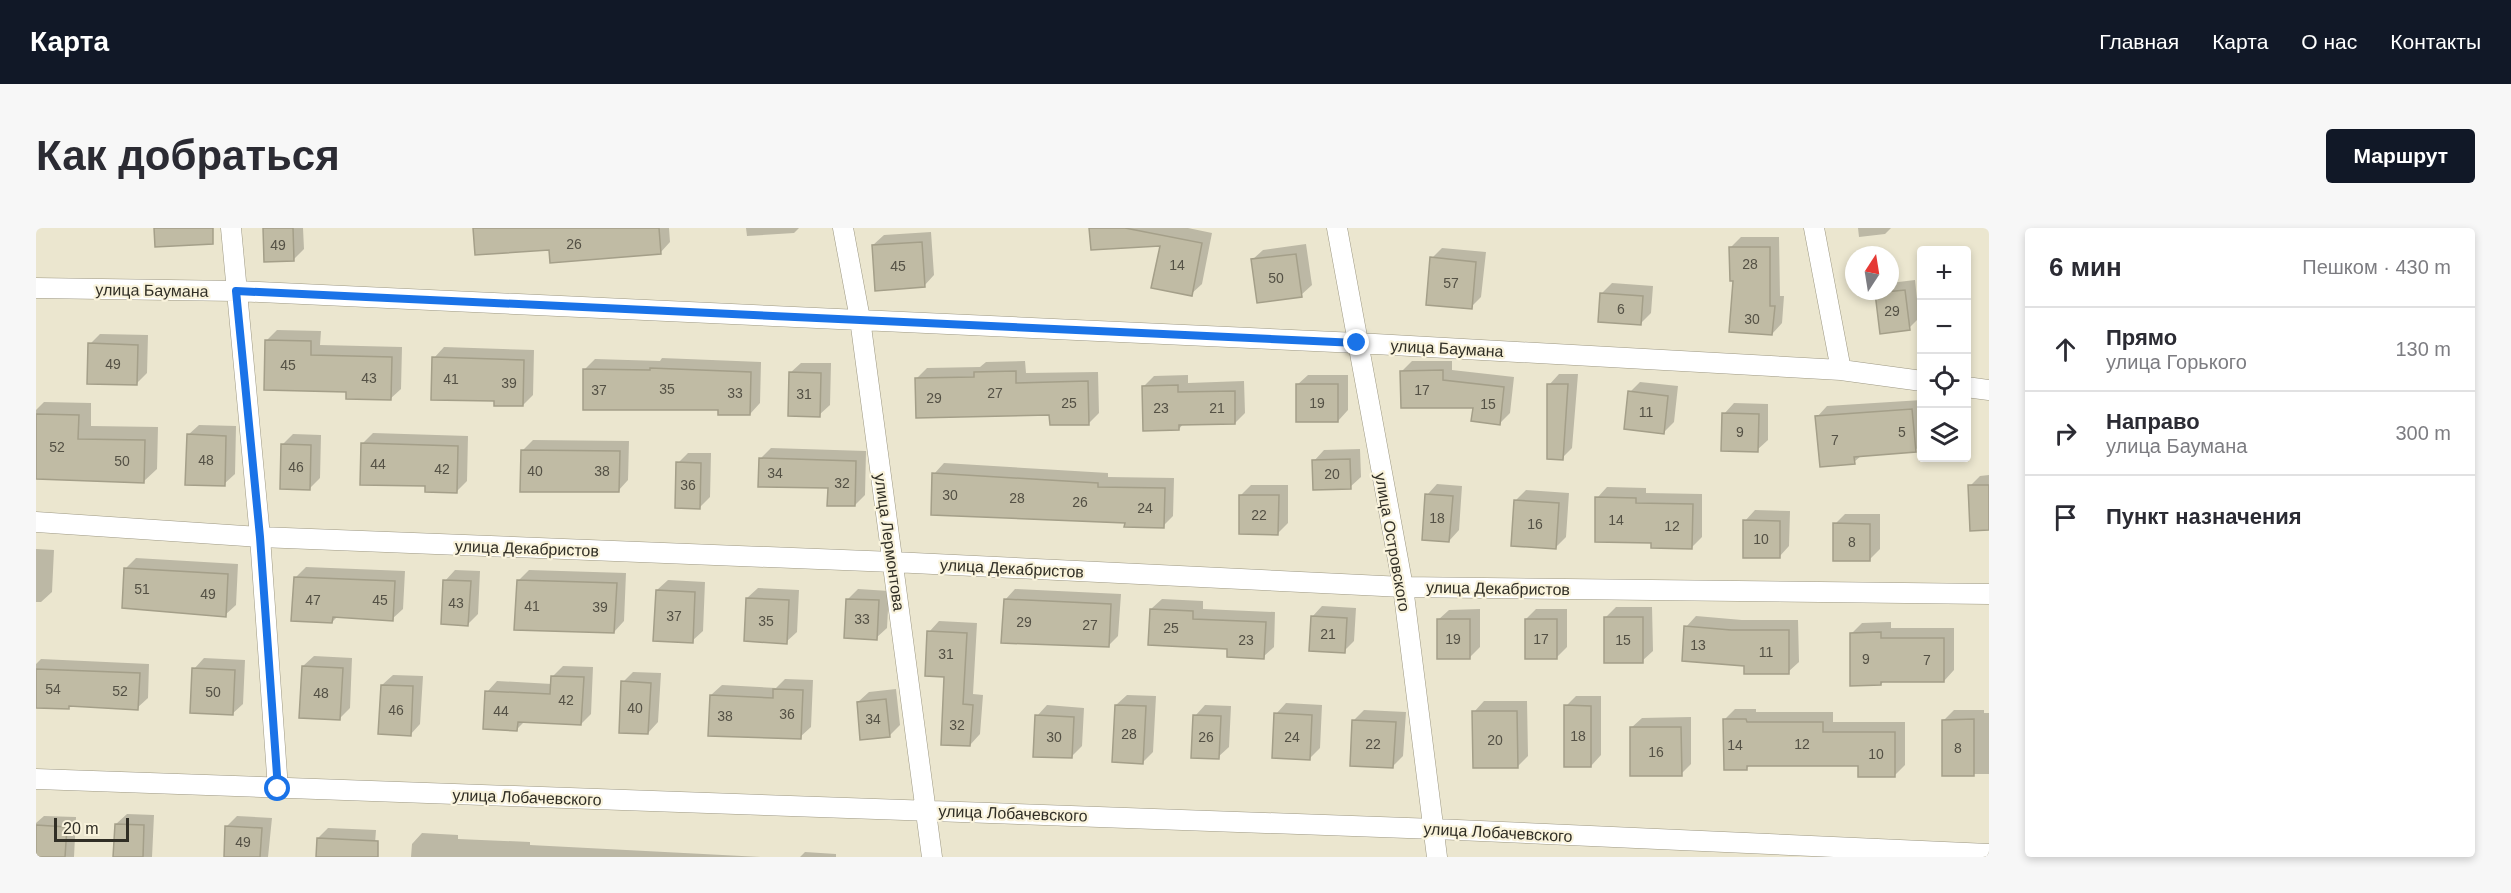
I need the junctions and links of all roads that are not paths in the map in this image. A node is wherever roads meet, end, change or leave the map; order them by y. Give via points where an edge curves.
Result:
1 (231, 228) edge
2 (843, 228) edge
3 (1337, 228) edge
4 (1814, 228) edge
5 (36, 288) edge
6 (236, 291) junction
7 (860, 319) junction
8 (1357, 343) junction
9 (1841, 369) junction
10 (1917, 380) edge
11 (1971, 388) edge
12 (1989, 390) edge
13 (36, 522) edge
14 (260, 537) junction
15 (892, 562) junction
16 (1403, 587) junction
17 (1989, 594) edge
18 (36, 779) edge
19 (278, 789) junction
20 (927, 809) junction
21 (1435, 829) junction
22 (1989, 854) edge
23 (932, 857) edge
24 (1437, 857) edge

1 - 6 street
2 - 7 street, улица Лермонтова
3 - 8 street, улица Островского
4 - 9 street
5 - 6 street, улица Баумана
6 - 7 street, улица Баумана
6 - 14 street
7 - 8 street, улица Баумана
7 - 15 street, улица Лермонтова
8 - 9 street, улица Баумана
8 - 16 street, улица Островского
9 - 10 street, улица Баумана
11 - 12 street
13 - 14 street, улица Декабристов
14 - 15 street, улица Декабристов
14 - 19 street
15 - 16 street, улица Декабристов
15 - 20 street, улица Лермонтова
16 - 17 street, улица Декабристов
16 - 21 street, улица Островского
18 - 19 street, улица Лобачевского
19 - 20 street, улица Лобачевского
20 - 21 street, улица Лобачевского
20 - 23 street, улица Лермонтова
21 - 22 street, улица Лобачевского
21 - 24 street, улица Островского

